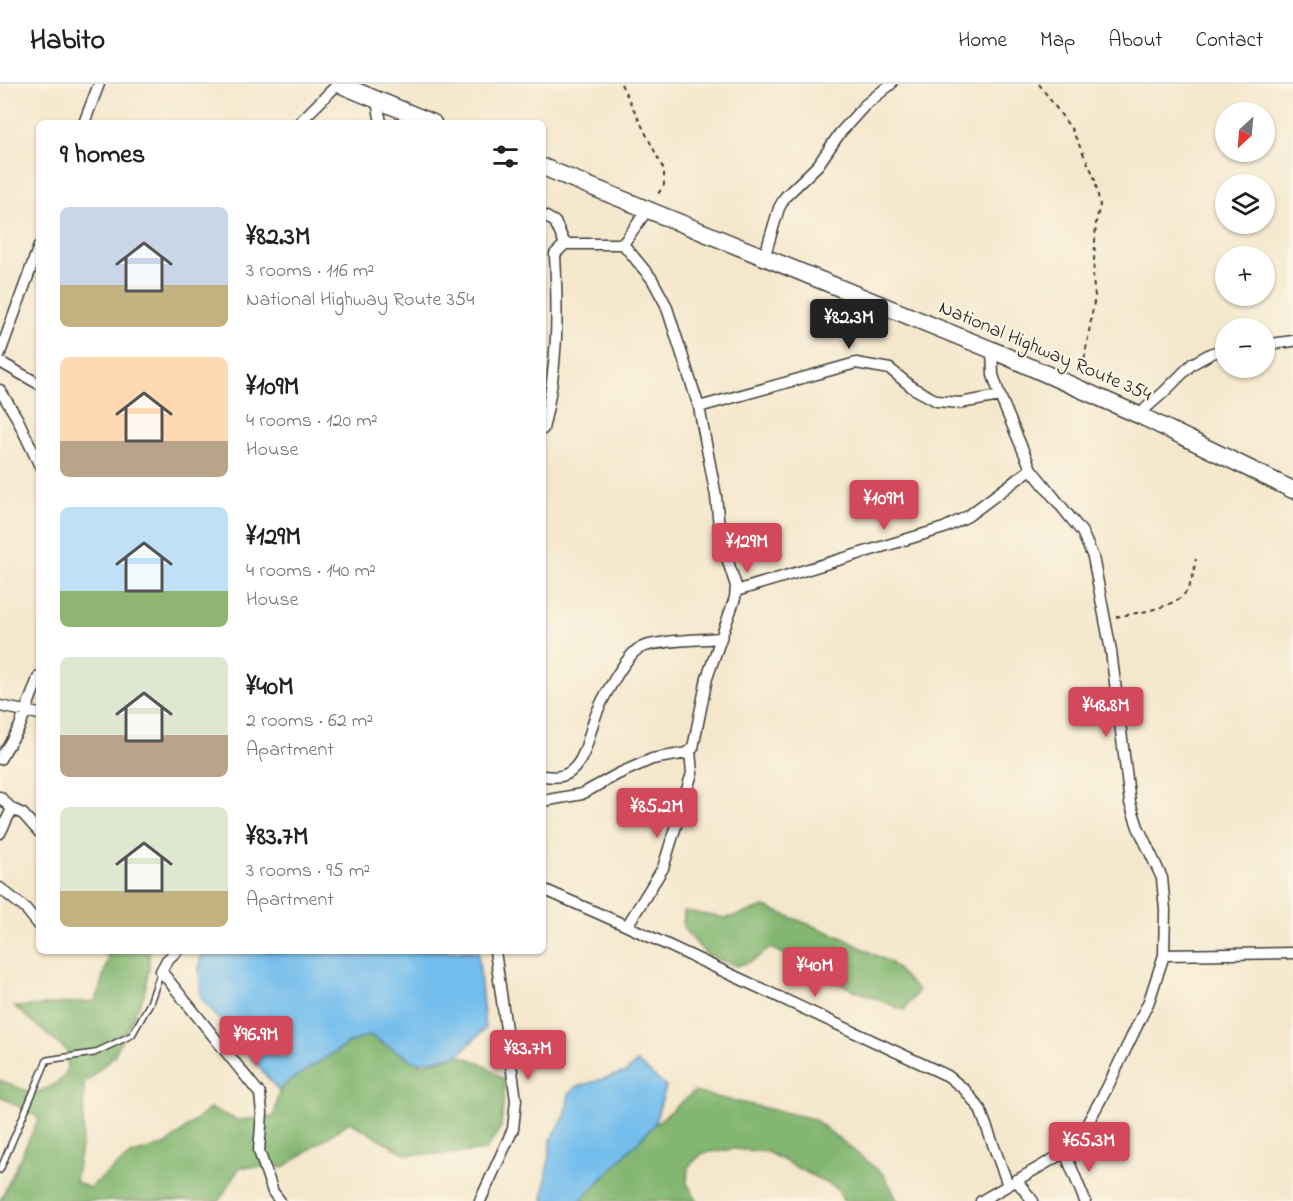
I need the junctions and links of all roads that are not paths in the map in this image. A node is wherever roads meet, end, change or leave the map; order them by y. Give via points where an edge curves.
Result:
1 (99, 84) edge
2 (338, 84) edge
3 (891, 84) edge
4 (377, 101) junction
5 (85, 120) edge
6 (302, 120) edge
7 (380, 120) edge
8 (425, 120) edge
9 (546, 168) edge
10 (648, 209) junction
11 (546, 216) edge
12 (565, 244) junction
13 (623, 244) junction
14 (36, 254) edge
15 (764, 258) junction
16 (1293, 341) edge
17 (1275, 343) edge
18 (992, 350) junction
19 (1215, 352) edge
20 (0, 353) edge
21 (0, 362) edge
22 (548, 370) edge
23 (36, 382) edge
24 (0, 390) edge
25 (546, 394) edge
26 (1000, 396) junction
27 (699, 407) junction
28 (1141, 416) junction
29 (36, 458) edge
30 (1031, 469) junction
31 (1293, 490) edge
32 (736, 591) junction
33 (720, 638) junction
34 (36, 684) edge
35 (0, 706) edge
36 (26, 712) junction
37 (36, 714) edge
38 (690, 751) junction
39 (0, 759) edge
40 (546, 776) edge
41 (0, 797) edge
42 (546, 800) edge
43 (12, 809) junction
44 (36, 829) edge
45 (0, 833) edge
46 (0, 888) edge
47 (546, 890) edge
48 (36, 921) edge
49 (627, 926) junction
50 (1293, 953) edge
51 (174, 954) edge
52 (495, 954) edge
53 (1164, 955) junction
54 (161, 971) junction
55 (1064, 1150) junction
56 (0, 1170) edge
57 (1012, 1183) junction
58 (280, 1201) edge
59 (480, 1201) edge
60 (981, 1201) edge
61 (1033, 1201) edge
62 (1085, 1201) edge

1 - 5 street
2 - 4 highway
2 - 6 street
3 - 15 street via 865,105 818,165 785,197
4 - 7 street
4 - 8 highway
9 - 10 highway, National Highway Route 354
10 - 13 street
10 - 15 highway, National Highway Route 354
11 - 12 street via 555,222
12 - 13 street
12 - 22 street via 555,254 558,314
13 - 27 street via 652,279 666,306
14 - 20 street
15 - 18 highway, National Highway Route 354
16 - 17 street
18 - 26 street via 993,375
18 - 28 highway, National Highway Route 354
19 - 28 street via 1192,364
21 - 23 street
22 - 25 street
24 - 29 street
26 - 27 street via 960,403 937,401 890,369 856,363
26 - 30 street
27 - 32 street via 720,537
28 - 31 highway, National Highway Route 354
30 - 32 street via 968,516 944,528
30 - 53 street via 1082,532 1093,557 1130,803 1162,878
32 - 33 street
33 - 38 street
33 - 40 street via 652,644 639,649 628,659 596,714 582,759 561,777
34 - 36 street
35 - 36 street
36 - 37 street
36 - 39 street
38 - 42 street via 652,759 582,794
38 - 49 street via 692,773 663,868
41 - 43 street
43 - 44 street via 23,814
43 - 45 street
46 - 48 street
47 - 49 street
49 - 57 street via 948,1076 980,1109
50 - 53 street
51 - 54 street
52 - 59 street via 516,1100 513,1129
53 - 55 street via 1149,1001 1107,1088 1080,1137
54 - 56 lane via 150,1003 132,1035 94,1053 47,1060
54 - 58 street via 260,1094 259,1151
55 - 57 street
55 - 62 street
57 - 60 street
57 - 61 street

